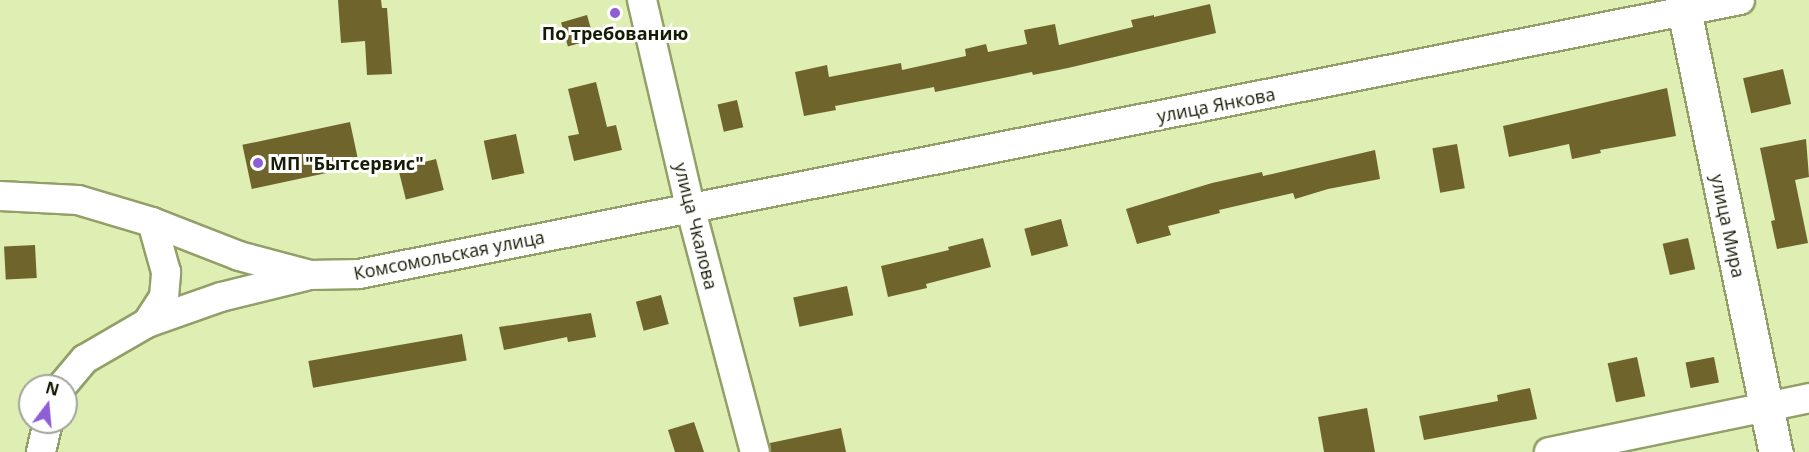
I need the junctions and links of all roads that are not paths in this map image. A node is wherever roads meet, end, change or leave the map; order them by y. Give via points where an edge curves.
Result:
1 (642, 0) edge
2 (1740, 0) edge
3 (1683, 6) edge
4 (0, 196) edge
5 (691, 210) junction
6 (152, 222) junction
7 (310, 275) junction
8 (147, 323) junction
9 (72, 374) edge
10 (1809, 398) edge
11 (1766, 407) junction
12 (45, 434) edge
13 (41, 452) edge
14 (755, 452) edge
15 (1549, 452) edge
16 (1776, 452) edge

1 - 5 street, улица Чкалова
2 - 3 street, улица Янкова
3 - 5 street, улица Янкова
3 - 11 main road, улица Мира
4 - 6 street, Комсомольская улица via 78,200
5 - 7 street, Комсомольская улица via 359,274
5 - 14 street, улица Чкалова
6 - 7 street, Комсомольская улица via 239,256
6 - 8 street via 166,272 164,297
7 - 8 street via 221,297
8 - 9 street via 85,359
10 - 11 street
11 - 15 street
11 - 16 main road, улица Мира
12 - 13 street

